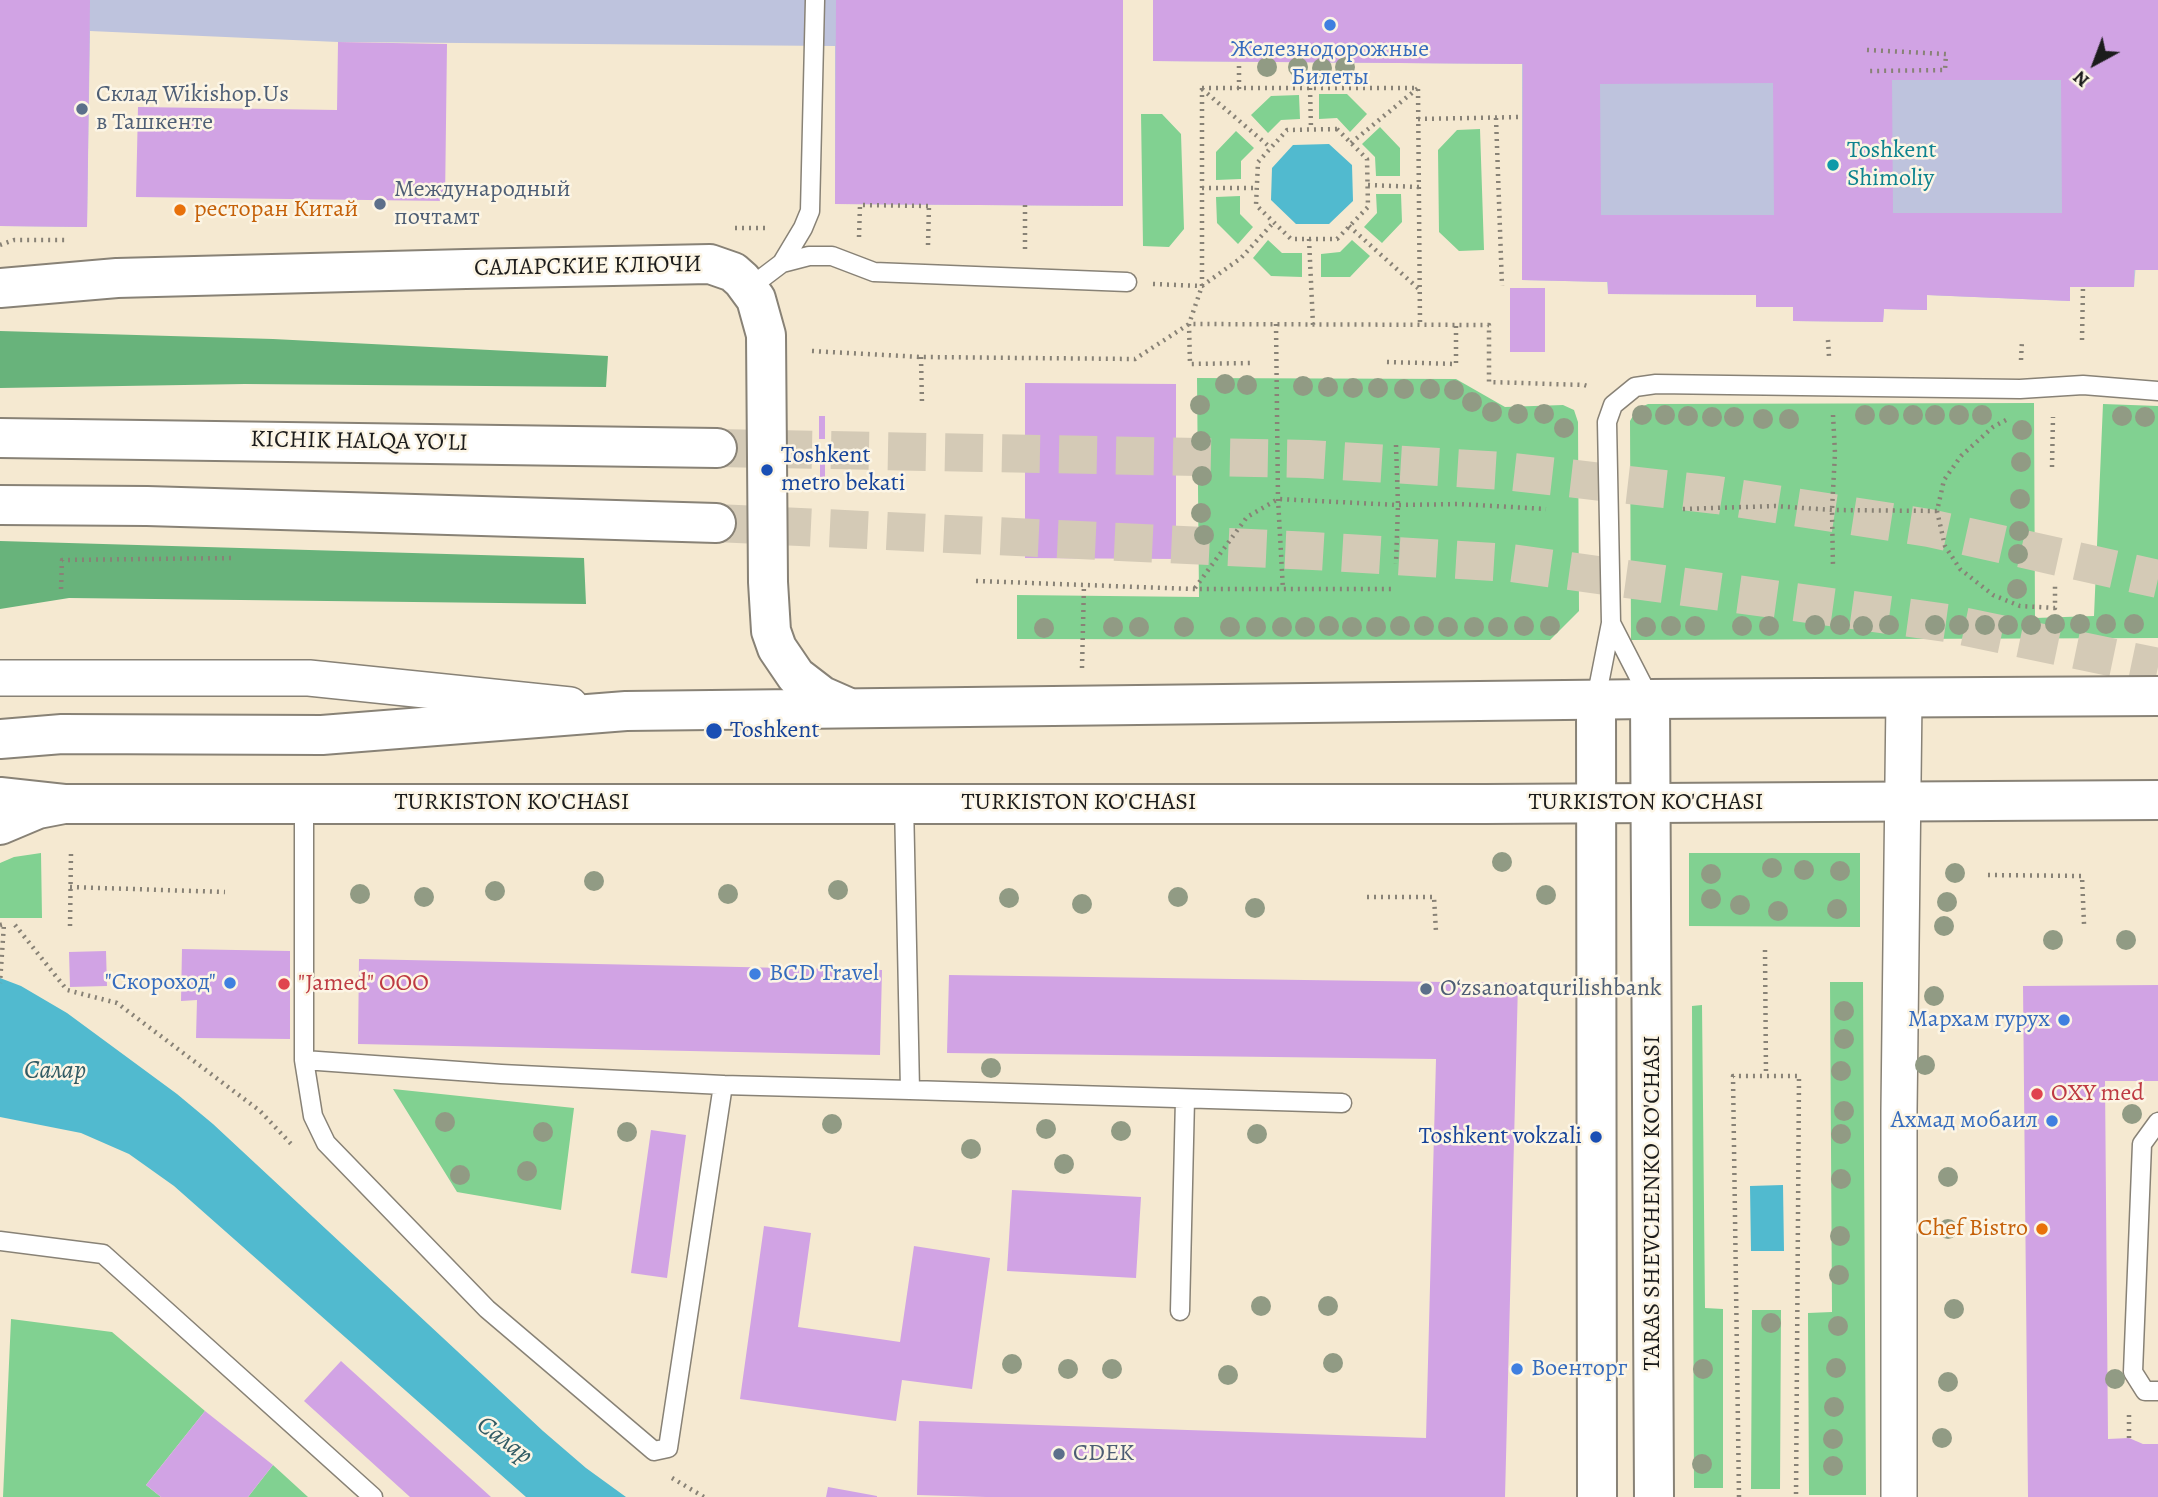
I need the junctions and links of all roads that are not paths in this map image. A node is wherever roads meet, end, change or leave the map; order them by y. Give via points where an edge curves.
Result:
1 (815, 0) edge
2 (782, 263) junction
3 (1127, 282) road end
4 (0, 288) edge
5 (749, 288) junction
6 (2158, 391) edge
7 (0, 438) edge
8 (717, 447) tunnel mouth
9 (0, 505) edge
10 (716, 523) tunnel mouth
11 (1611, 623) junction
12 (0, 678) edge
13 (2158, 696) edge
14 (1904, 698) junction
15 (1596, 699) junction
16 (1650, 699) junction
17 (849, 708) junction
18 (626, 710) junction
19 (0, 739) edge
20 (0, 797) edge
21 (2158, 800) edge
22 (1902, 801) junction
23 (904, 802) junction
24 (304, 803) junction
25 (1651, 803) junction
26 (64, 804) junction
27 (1596, 804) junction
28 (0, 825) edge
29 (304, 1060) junction
30 (723, 1085) junction
31 (910, 1090) junction
32 (1185, 1098) junction
33 (1342, 1103) dead end
34 (2158, 1122) edge
35 (0, 1241) edge
36 (1180, 1311) dead end
37 (2158, 1391) edge
38 (373, 1497) edge
39 (1597, 1497) edge
40 (1654, 1497) edge
41 (1899, 1497) edge

1 - 2 lane via 810,211
2 - 3 lane via 832,256 874,272
2 - 5 lane
4 - 5 main road, САЛАРСКИЕ КЛЮЧИ via 117,278 710,264 733,272
5 - 17 main road via 766,335 771,631 796,676 822,696
6 - 11 lane via 2083,385 2020,390 1635,387 1609,413 1606,433
7 - 8 main road, KICHIK HALQA YO'LI
9 - 10 main road
11 - 15 lane
11 - 16 lane
12 - 18 street via 309,678
13 - 14 main road
14 - 16 main road
14 - 22 street
15 - 16 main road
15 - 17 main road
15 - 27 main road
16 - 25 main road, TARAS SHEVCHENKO KO'CHASI
17 - 18 main road
18 - 19 main road via 323,735 73,734
20 - 26 main road, TURKISTON KO'CHASI
21 - 22 main road, TURKISTON KO'CHASI
22 - 25 main road, TURKISTON KO'CHASI
22 - 41 street
23 - 24 main road, TURKISTON KO'CHASI
23 - 27 main road, TURKISTON KO'CHASI
23 - 31 lane
24 - 26 main road, TURKISTON KO'CHASI
24 - 29 lane
25 - 27 main road, TURKISTON KO'CHASI
25 - 40 main road, TARAS SHEVCHENKO KO'CHASI
26 - 28 main road
27 - 39 main road
29 - 30 lane
29 - 30 lane via 313,1116 326,1143 487,1309 654,1451 668,1448
30 - 31 lane
31 - 32 lane
32 - 33 lane
32 - 36 lane
34 - 37 lane via 2142,1144 2133,1372 2145,1391
35 - 38 lane via 103,1254

